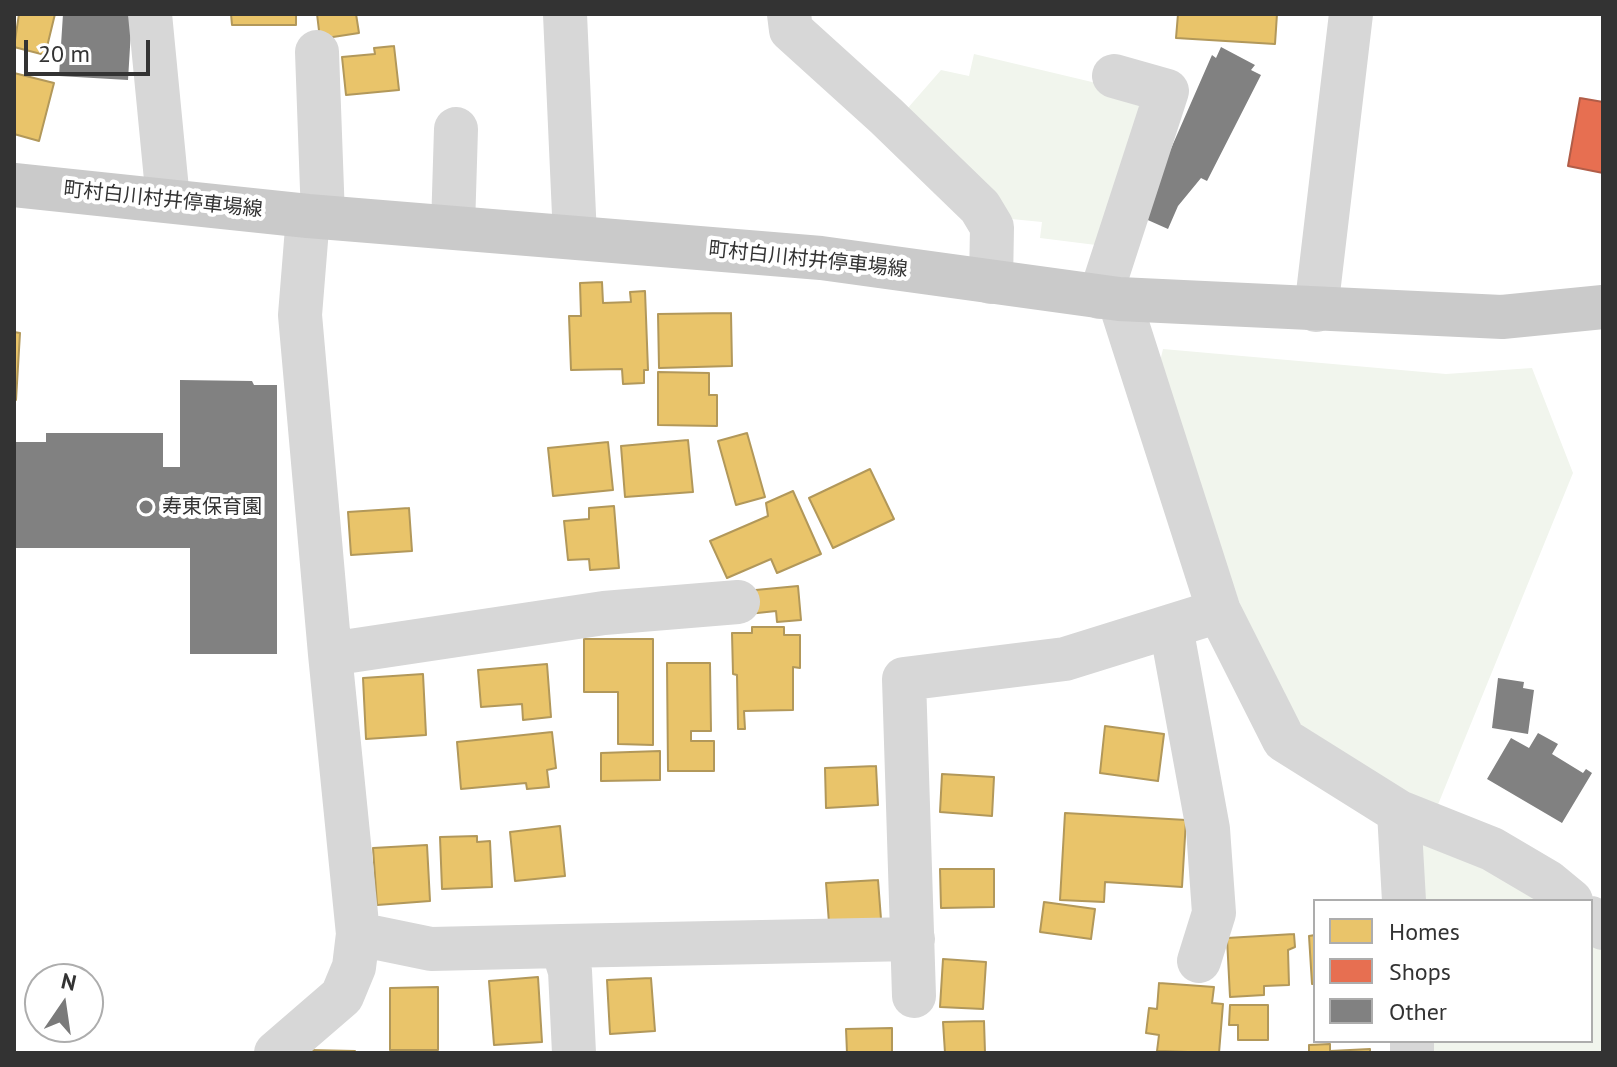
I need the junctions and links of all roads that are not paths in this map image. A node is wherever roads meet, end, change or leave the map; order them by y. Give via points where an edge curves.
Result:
1 (150, 14) edge
2 (565, 14) edge
3 (789, 14) edge
4 (1351, 14) edge
5 (317, 52) dead end
6 (1114, 76) dead end
7 (456, 129) dead end
8 (14, 185) edge
9 (168, 200) junction
10 (315, 216) junction
11 (453, 227) junction
12 (575, 237) junction
13 (991, 282) junction
14 (1110, 298) junction
15 (1603, 307) edge
16 (1316, 310) junction
17 (738, 602) dead end
18 (1219, 611) junction
19 (1171, 627) junction
20 (330, 654) junction
21 (1399, 812) junction
22 (1404, 899) edge
23 (1569, 899) edge
24 (358, 934) junction
25 (913, 939) junction
26 (562, 946) junction
27 (1199, 961) dead end
28 (914, 996) dead end
29 (276, 1053) edge
30 (574, 1053) edge

1 - 9 street
2 - 12 street
3 - 13 street via 791,30 980,207 992,227
4 - 16 street
5 - 10 street
6 - 14 street via 1167,91
7 - 11 street
8 - 9 main road, 町村白川村井停車場線
9 - 10 main road, 町村白川村井停車場線
10 - 11 main road, 町村白川村井停車場線
10 - 20 street via 300,315
11 - 12 main road, 町村白川村井停車場線
12 - 13 main road, 町村白川村井停車場線 via 821,258
13 - 14 main road, 町村白川村井停車場線
14 - 16 main road, 町村白川村井停車場線
14 - 18 street
15 - 16 main road, 町村白川村井停車場線 via 1502,317
17 - 20 street via 604,613
18 - 19 street
18 - 21 street via 1284,740
19 - 25 street via 1065,659 904,679
19 - 27 street via 1208,829 1214,913
20 - 24 street
21 - 22 street
21 - 23 street via 1492,849
24 - 26 street via 431,949
24 - 29 street via 354,967 342,996
25 - 26 street
25 - 28 street
26 - 30 street via 570,971

